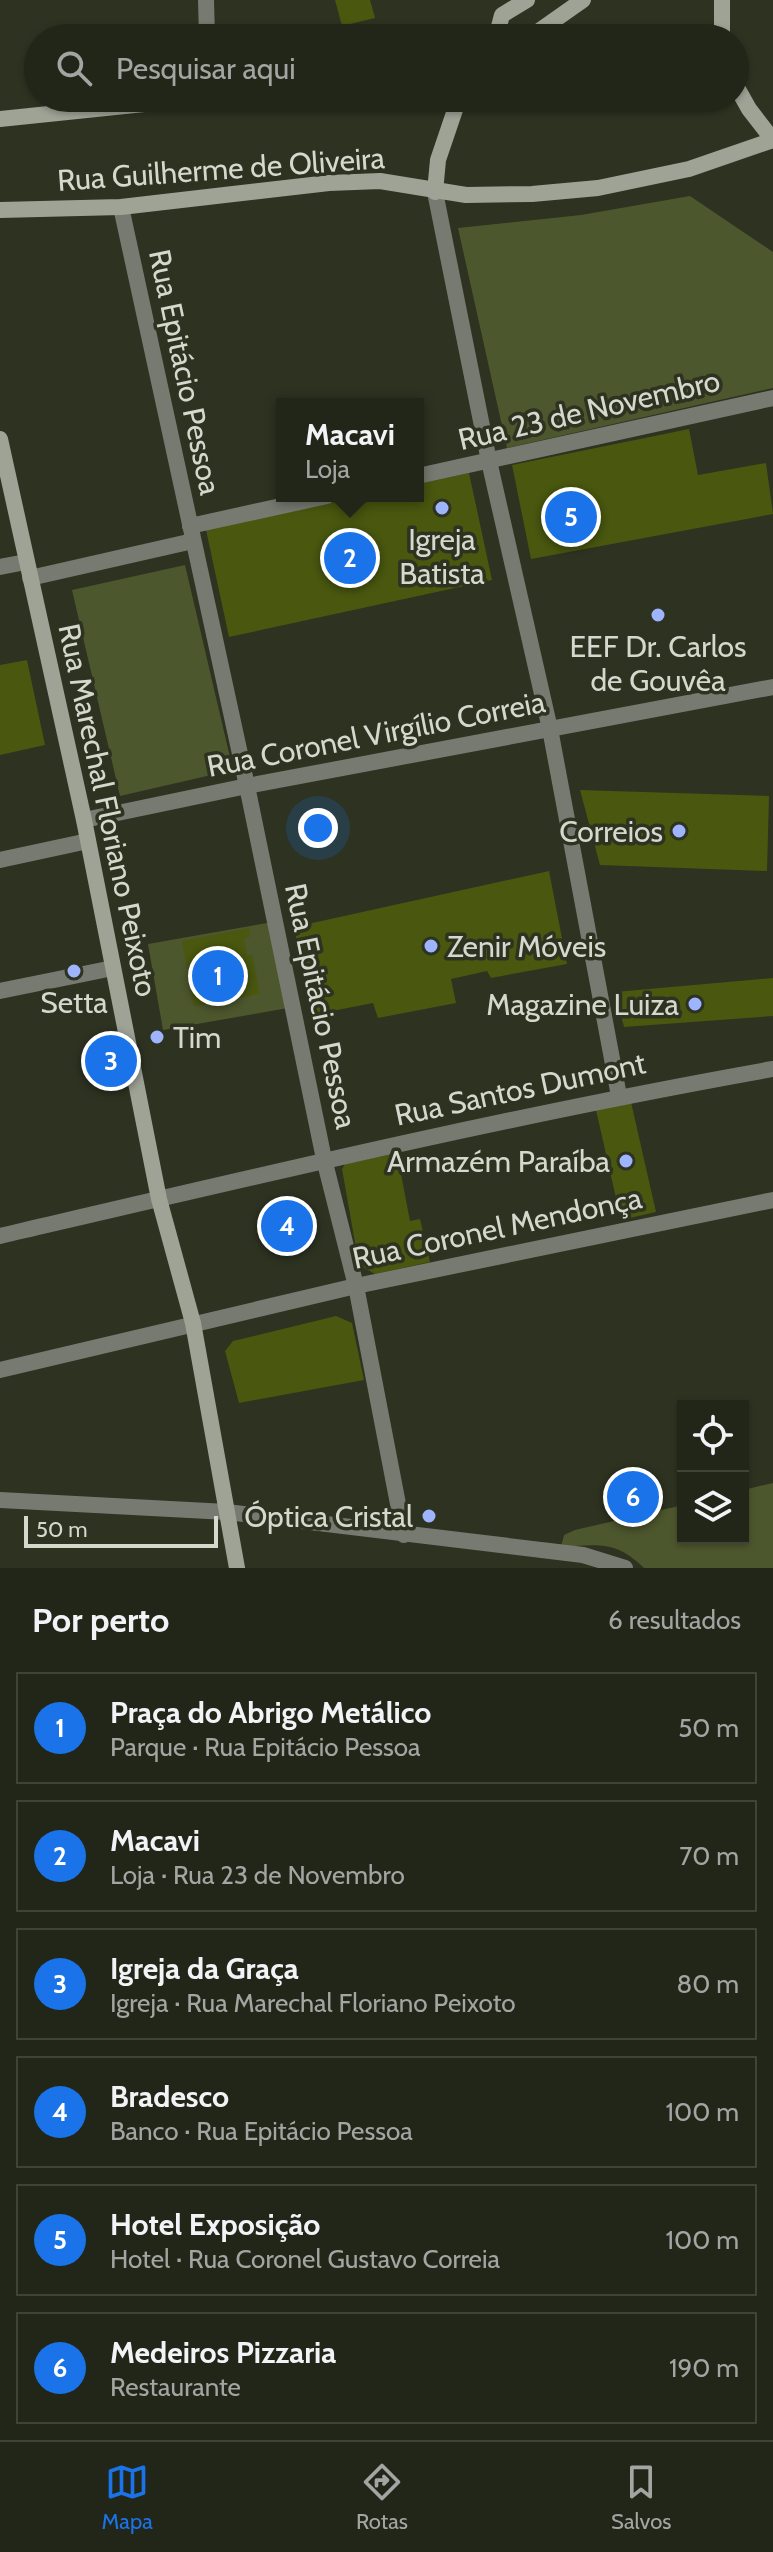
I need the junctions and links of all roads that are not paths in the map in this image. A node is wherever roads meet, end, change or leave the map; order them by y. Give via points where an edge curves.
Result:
1 (206, 0) edge
2 (527, 0) edge
3 (583, 0) edge
4 (722, 0) edge
5 (207, 24) edge
6 (500, 24) edge
7 (549, 24) edge
8 (722, 24) edge
9 (749, 109) edge
10 (67, 112) edge
11 (454, 112) edge
12 (0, 119) edge
13 (773, 140) edge
14 (435, 192) junction
15 (121, 207) junction
16 (0, 210) edge
17 (773, 398) edge
18 (0, 439) edge
19 (489, 461) junction
20 (424, 475) edge
21 (305, 502) edge
22 (191, 533) junction
23 (0, 567) edge
24 (28, 570) junction
25 (773, 687) edge
26 (550, 729) junction
27 (247, 786) junction
28 (84, 820) junction
29 (88, 841) junction
30 (0, 860) edge
31 (113, 968) junction
32 (0, 991) edge
33 (773, 1069) edge
34 (619, 1096) junction
35 (324, 1159) junction
36 (159, 1199) junction
37 (773, 1200) edge
38 (0, 1236) edge
39 (356, 1286) junction
40 (193, 1323) junction
41 (0, 1370) edge
42 (0, 1500) edge
43 (227, 1512) junction
44 (404, 1535) junction
45 (583, 1562) edge
46 (237, 1568) edge
47 (625, 1568) edge

1 - 5 street
2 - 6 main road via 502,15
3 - 7 main road
4 - 8 main road
9 - 13 main road
10 - 12 main road
11 - 14 main road via 438,160
13 - 14 main road, Rua Guilherme de Oliveira via 689,169 598,188 532,194
14 - 15 main road, Rua Guilherme de Oliveira via 380,181 329,183
14 - 19 street
15 - 16 main road, Rua Guilherme de Oliveira
15 - 22 street, Rua Epitácio Pessoa
17 - 19 street, Rua 23 de Novembro
18 - 24 main road, Rua Marechal Floriano Peixoto
19 - 20 street, Rua 23 de Novembro
19 - 26 street
21 - 22 street
22 - 24 street
22 - 27 street, Rua Epitácio Pessoa
23 - 24 street
24 - 28 main road, Rua Marechal Floriano Peixoto
25 - 26 street, Rua Coronel Virgílio Correia
26 - 27 street, Rua Coronel Virgílio Correia
26 - 34 street
27 - 28 street, Rua Coronel Virgílio Correia
27 - 35 street, Rua Epitácio Pessoa
28 - 29 main road, Rua Marechal Floriano Peixoto
29 - 30 street
29 - 31 main road, Rua Marechal Floriano Peixoto
31 - 32 street
31 - 36 main road, Rua Marechal Floriano Peixoto
33 - 34 street, Rua Santos Dumont
34 - 35 street, Rua Santos Dumont
35 - 36 street, Rua Santos Dumont
35 - 39 street, Rua Epitácio Pessoa
36 - 38 street, Rua Santos Dumont
36 - 40 main road, Rua Marechal Floriano Peixoto
37 - 39 street, Rua Coronel Mendonça
39 - 40 street, Rua Coronel Mendonça
39 - 44 street, Rua Epitácio Pessoa
40 - 41 street, Rua Coronel Mendonça
40 - 43 main road, Rua Marechal Floriano Peixoto
42 - 43 street
43 - 44 street
43 - 46 main road, Rua Marechal Floriano Peixoto
44 - 45 street
45 - 47 street

